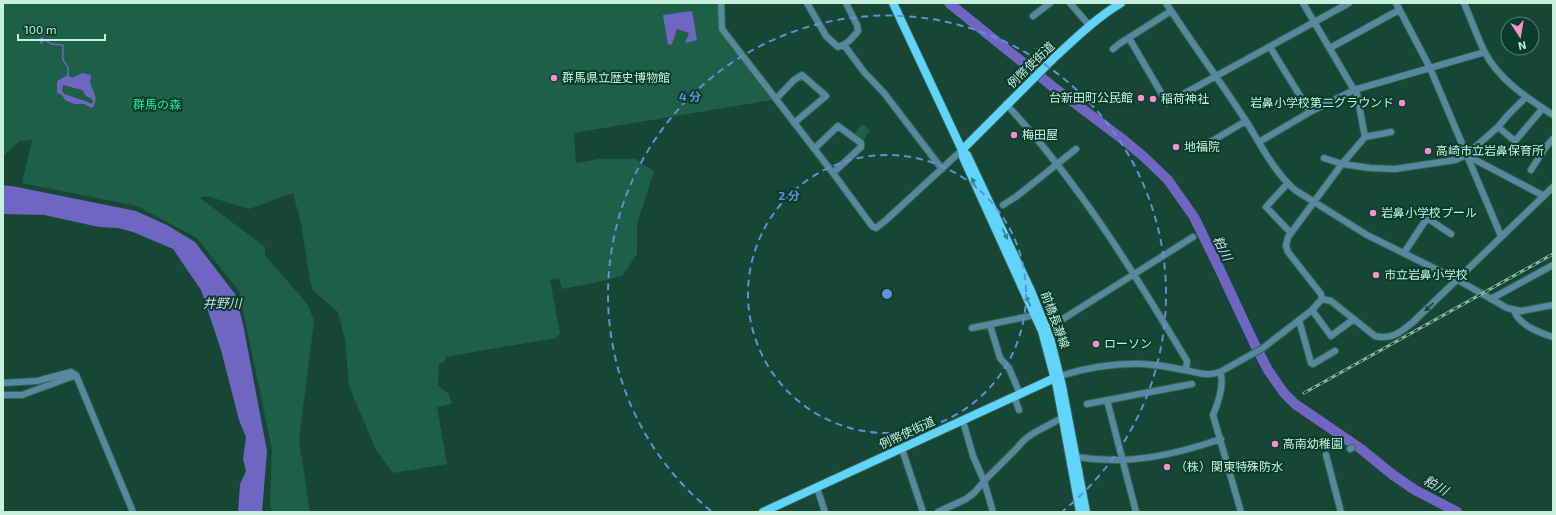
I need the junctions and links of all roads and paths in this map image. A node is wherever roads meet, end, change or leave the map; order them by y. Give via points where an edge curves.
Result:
1 (721, 3) edge
2 (807, 3) edge
3 (846, 3) edge
4 (894, 3) edge
5 (1050, 3) edge
6 (1070, 3) edge
7 (1121, 3) edge
8 (1166, 3) edge
9 (1303, 3) edge
10 (1349, 3) edge
11 (1396, 3) edge
12 (1464, 3) edge
13 (1400, 10) junction
14 (1171, 11) junction
15 (1033, 16) dead end
16 (1314, 22) junction
17 (1089, 25) junction
18 (1129, 38) junction
19 (844, 45) junction
20 (1270, 47) junction
21 (1330, 48) junction
22 (1113, 49) dead end
23 (1485, 52) junction
24 (1430, 68) junction
25 (1216, 76) junction
26 (1355, 90) junction
27 (1526, 97) junction
28 (776, 99) junction
29 (1006, 104) junction
30 (1543, 108) junction
31 (1310, 112) junction
32 (1553, 115) edge
33 (1246, 121) junction
34 (794, 123) junction
35 (1498, 127) junction
36 (1391, 132) dead end
37 (1365, 137) junction
38 (1553, 139) edge
39 (1259, 142) junction
40 (1200, 148) dead end
41 (814, 149) junction
42 (1076, 149) dead end
43 (962, 150) junction
44 (1466, 155) junction
45 (1324, 158) dead end
46 (1056, 164) junction
47 (1342, 164) junction
48 (942, 169) junction
49 (1531, 170) dead end
50 (833, 173) junction
51 (1287, 184) junction
52 (1553, 187) edge
53 (1544, 196) junction
54 (1313, 202) junction
55 (1003, 205) dead end
56 (1291, 233) junction
57 (1451, 234) dead end
58 (1501, 236) junction
59 (1193, 237) dead end
60 (1404, 253) junction
61 (1553, 265) edge
62 (1135, 274) junction
63 (1458, 280) junction
64 (1322, 299) junction
65 (1491, 299) junction
66 (1553, 304) edge
67 (1312, 310) junction
68 (1514, 310) junction
69 (1035, 315) junction
70 (1354, 319) junction
71 (1299, 320) junction
72 (990, 325) junction
73 (972, 328) dead end
74 (1047, 329) junction
75 (1553, 338) edge
76 (1335, 352) dead end
77 (1186, 370) junction
78 (1220, 372) junction
79 (76, 375) junction
80 (1057, 377) junction
81 (3, 383) edge
82 (1192, 384) dead end
83 (3, 395) edge
84 (1017, 395) junction
85 (1108, 400) junction
86 (1087, 404) dead end
87 (1019, 410) dead end
88 (1062, 420) junction
89 (963, 421) junction
90 (1221, 439) junction
91 (902, 449) junction
92 (1326, 455) dead end
93 (1076, 457) junction
94 (1123, 459) junction
95 (984, 481) junction
96 (817, 488) junction
97 (133, 512) edge
98 (764, 512) edge
99 (825, 512) edge
100 (923, 512) edge
101 (938, 512) edge
102 (993, 512) edge
103 (1080, 512) edge
104 (1086, 512) edge
105 (1136, 512) edge
106 (1241, 512) edge
107 (1341, 512) edge

1 - 28 street via 722,29
2 - 19 street via 826,36 838,47
3 - 19 street via 858,31
4 - 43 main road, 前橋長瀞線
5 - 15 street
6 - 17 street
7 - 17 main road, 例幣使街道
8 - 14 street
9 - 16 street
10 - 16 street
11 - 13 street
12 - 23 street
13 - 21 street
13 - 24 street
14 - 18 street
14 - 25 street
16 - 20 street
16 - 21 street
17 - 29 main road, 例幣使街道
18 - 22 street
18 - 25 street via 1167,103
19 - 48 street
20 - 25 street
20 - 31 street
21 - 26 street
23 - 24 street
23 - 27 street via 1501,75
24 - 26 street
24 - 44 street
25 - 33 street
26 - 31 street
26 - 37 street
27 - 30 street
27 - 35 street
28 - 34 street
28 - 34 street via 802,75 826,96
29 - 43 main road, 例幣使街道
29 - 46 street
30 - 32 street
30 - 35 street via 1515,141
31 - 39 street
33 - 39 street
33 - 40 street
34 - 41 street
35 - 44 street
36 - 37 street
37 - 47 street
38 - 49 street
39 - 51 street
41 - 50 street
41 - 50 street via 838,126 861,143 861,147
42 - 46 street
43 - 48 street
69 -> 43 main road, 前橋長瀞線 via 962,157
43 -> 74 main road, 前橋長瀞線 via 967,155 991,204
44 - 47 street via 1440,163 1395,169
44 - 53 street
44 - 58 street
45 - 47 street
46 - 55 street
46 - 62 street via 1089,206
47 - 54 street
48 - 50 street via 876,228
51 - 54 street
51 - 56 street via 1266,207
52 - 53 street
53 - 58 street
54 - 56 street
54 - 60 street via 1367,235
56 - 64 street via 1286,246 1288,252 1321,294
57 - 60 street via 1427,218
58 - 63 street
59 - 62 street
60 - 63 street
61 - 65 street
62 - 74 street
62 - 77 street via 1187,361
63 - 65 street
63 -> 70 street via 1412,323 1392,336 1375,336
64 - 67 street
64 - 70 street via 1331,301
65 - 68 street
66 - 68 street via 1530,310
67 - 70 street via 1331,336
67 - 71 street
68 - 75 street via 1524,322
69 - 72 street
69 - 80 main road, 前橋長瀞線
71 - 76 street via 1311,363
71 - 78 street via 1263,348
72 - 73 street
72 - 84 street via 1000,358 1009,368
74 - 80 main road, 前橋長瀞線
77 - 78 street via 1206,375
77 - 80 street via 1144,364 1117,365
78 - 90 street via 1222,377 1214,414
79 - 81 street via 72,372 37,381
79 - 83 street via 22,395
79 - 97 street
80 - 84 main road, 例幣使街道
80 - 88 main road, 前橋長瀞線
80 - 93 main road, 前橋長瀞線
82 - 85 street
84 - 87 street
84 - 89 main road, 例幣使街道
85 - 86 street
85 - 94 street
88 - 95 street via 1022,441
88 - 103 main road, 前橋長瀞線
89 - 91 main road, 例幣使街道
89 - 95 street via 973,456
90 - 94 street via 1171,454
90 - 106 street
91 - 96 main road, 例幣使街道
91 - 100 street
92 - 107 street
93 - 94 street
93 - 104 main road, 前橋長瀞線
94 - 105 street
95 - 101 street via 966,499
95 - 102 street
96 - 98 main road, 例幣使街道
96 - 99 street

